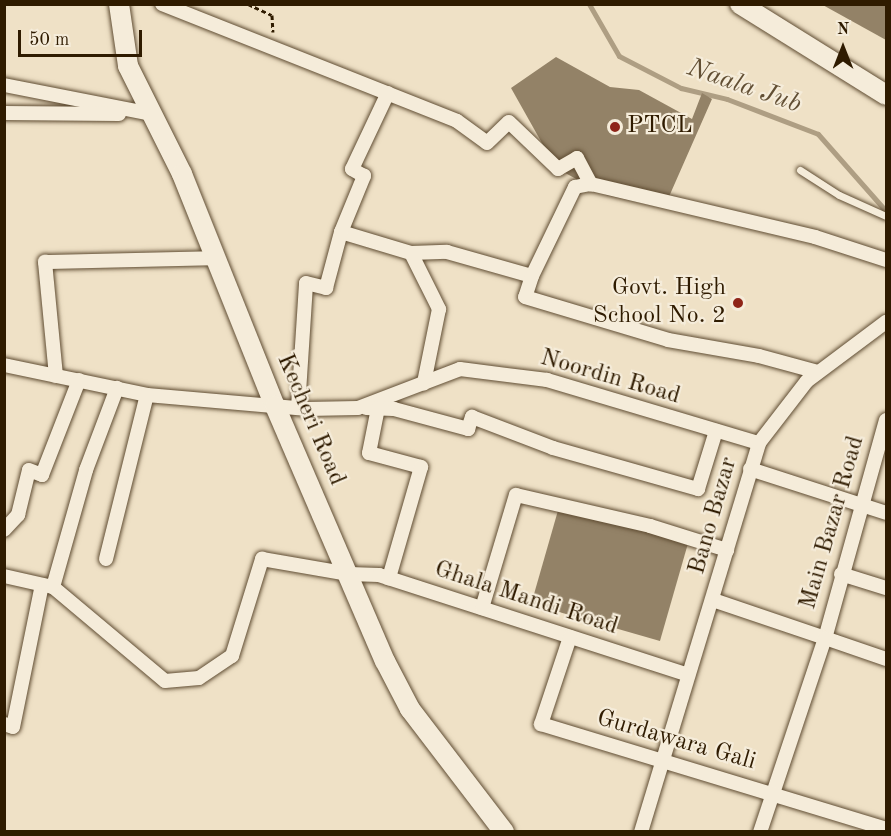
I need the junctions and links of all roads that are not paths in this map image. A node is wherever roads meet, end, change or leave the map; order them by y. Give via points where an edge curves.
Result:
1 (119, 4) edge
2 (162, 4) edge
3 (740, 4) edge
4 (4, 85) edge
5 (388, 93) junction
6 (886, 95) edge
7 (4, 112) edge
8 (152, 114) junction
9 (800, 170) dead end
10 (591, 184) junction
11 (886, 216) edge
12 (340, 232) junction
13 (411, 253) junction
14 (215, 258) junction
15 (886, 260) edge
16 (532, 276) junction
17 (886, 322) edge
18 (4, 365) edge
19 (818, 372) junction
20 (56, 376) junction
21 (79, 380) junction
22 (424, 383) junction
23 (117, 388) junction
24 (147, 395) junction
25 (274, 406) junction
26 (298, 408) junction
27 (358, 408) junction
28 (378, 408) junction
29 (886, 420) edge
30 (716, 431) junction
31 (759, 443) junction
32 (750, 469) junction
33 (860, 506) junction
34 (886, 513) edge
35 (4, 530) edge
36 (727, 550) junction
37 (106, 559) dead end
38 (349, 574) junction
39 (841, 574) junction
40 (4, 576) edge
41 (388, 578) junction
42 (47, 586) junction
43 (886, 588) edge
44 (713, 600) junction
45 (482, 608) junction
46 (570, 637) junction
47 (825, 638) junction
48 (886, 659) edge
49 (688, 675) junction
50 (4, 724) edge
51 (662, 761) junction
52 (771, 792) junction
53 (886, 829) edge
54 (504, 831) edge
55 (641, 831) edge
56 (760, 831) edge

1 - 8 street, Kecheri Road via 128,66
2 - 5 street
3 - 6 street
4 - 8 street
5 - 10 street via 457,121 487,144 509,123 558,170 577,158
5 - 12 street via 352,169 364,176
7 - 8 street
8 - 14 street, Kecheri Road
9 - 11 lane via 839,195
10 - 15 street via 815,237
10 - 16 street via 575,187
12 - 13 street
12 - 26 street via 326,288 306,284
13 - 16 street via 447,252
13 - 22 street via 439,309
14 - 20 street via 45,262
14 - 25 street, Kecheri Road
16 - 19 street via 525,297 668,340 759,356
17 - 19 street
18 - 20 street, Noordin Road
19 - 31 street
20 - 21 street, Noordin Road
21 - 23 street, Noordin Road
21 - 35 street via 42,475 29,470 18,515
22 - 27 street, Noordin Road
22 - 30 street, Noordin Road via 460,369 547,380
23 - 24 street, Noordin Road
23 - 42 street
24 - 25 street, Noordin Road
24 - 37 street
25 - 26 street, Noordin Road
25 - 38 street, Kecheri Road
26 - 27 street, Noordin Road
27 - 28 street
28 - 30 street via 468,429 472,417 554,448 698,489
28 - 41 street via 369,453 421,467
29 - 33 street, Main Bazar Road
30 - 31 street, Noordin Road
31 - 32 street, Bano Bazar
32 - 33 street
32 - 36 street, Bano Bazar
33 - 34 street
33 - 39 street, Main Bazar Road
36 - 44 street, Bano Bazar
36 - 45 street via 650,526 516,495
38 - 41 street, Ghala Mandi Road
38 - 42 street, Ghala Mandi Road via 262,559 232,656 199,678 165,681
38 - 54 street, Kecheri Road via 385,661 410,709
39 - 43 street
39 - 47 street, Main Bazar Road
40 - 42 street
41 - 45 street, Ghala Mandi Road
42 - 50 street via 13,727
44 - 47 street
44 - 49 street, Bano Bazar
45 - 46 street, Ghala Mandi Road
46 - 49 street, Ghala Mandi Road
46 - 51 street, Gurdawara Gali via 541,724
47 - 48 street, Main Bazar Road
47 - 52 street, Main Bazar Road
49 - 51 street, Bano Bazar
51 - 52 street, Gurdawara Gali
51 - 55 street, Bano Bazar
52 - 53 street, Gurdawara Gali
52 - 56 street, Main Bazar Road

